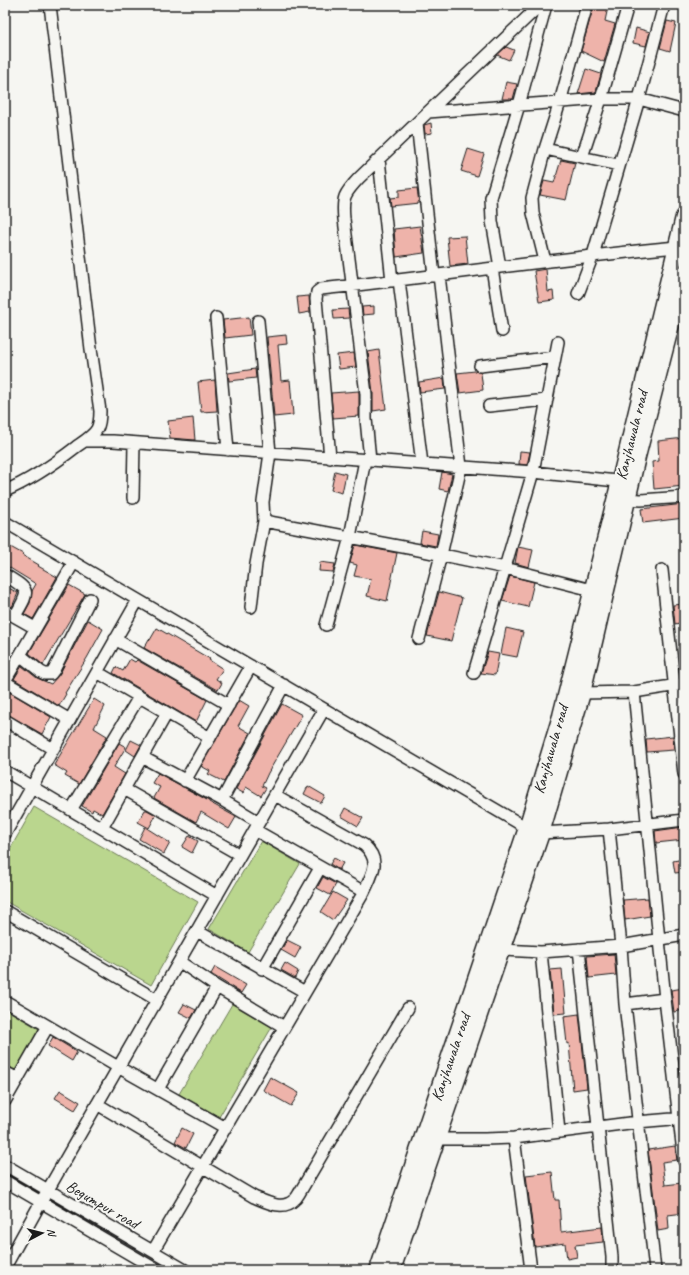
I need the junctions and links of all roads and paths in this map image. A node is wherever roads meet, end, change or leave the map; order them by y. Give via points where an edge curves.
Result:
1 (50, 5) edge
2 (540, 5) edge
3 (546, 5) edge
4 (587, 5) edge
5 (628, 5) edge
6 (664, 5) edge
7 (601, 99) junction
8 (638, 99) junction
9 (560, 102) junction
10 (519, 105) junction
11 (684, 111) edge
12 (428, 112) junction
13 (417, 123) junction
14 (545, 149) junction
15 (582, 157) junction
16 (379, 159) junction
17 (618, 165) junction
18 (684, 217) edge
19 (680, 248) edge
20 (593, 255) junction
21 (545, 261) junction
22 (496, 267) junction
23 (684, 274) edge
24 (436, 275) junction
25 (396, 281) junction
26 (351, 285) junction
27 (578, 294) dead end
28 (216, 318) dead end
29 (258, 321) dead end
30 (502, 331) dead end
31 (558, 342) dead end
32 (555, 357) junction
33 (480, 366) dead end
34 (547, 400) junction
35 (489, 406) dead end
36 (85, 441) junction
37 (134, 443) junction
38 (228, 450) junction
39 (270, 453) junction
40 (330, 458) junction
41 (368, 460) junction
42 (422, 464) junction
43 (461, 467) junction
44 (533, 472) junction
45 (626, 482) junction
46 (5, 491) edge
47 (684, 497) edge
48 (133, 498) dead end
49 (628, 499) junction
50 (264, 521) junction
51 (5, 522) edge
52 (350, 537) junction
53 (441, 555) junction
54 (74, 562) junction
55 (505, 568) junction
56 (662, 570) dead end
57 (5, 575) edge
58 (592, 590) junction
59 (90, 599) dead end
60 (138, 600) junction
61 (251, 607) dead end
62 (10, 613) edge
63 (326, 625) dead end
64 (35, 628) junction
65 (115, 639) junction
66 (418, 639) dead end
67 (20, 655) junction
68 (251, 666) junction
69 (97, 672) junction
70 (474, 673) dead end
71 (5, 681) edge
72 (679, 684) edge
73 (284, 685) junction
74 (574, 692) junction
75 (634, 692) junction
76 (139, 696) junction
77 (229, 705) junction
78 (324, 709) junction
79 (167, 713) junction
80 (5, 720) edge
81 (70, 720) junction
82 (210, 738) junction
83 (53, 749) junction
84 (142, 757) junction
85 (5, 771) edge
86 (684, 774) edge
87 (185, 781) junction
88 (32, 786) junction
89 (124, 789) junction
90 (275, 795) junction
91 (222, 800) junction
92 (71, 810) junction
93 (684, 820) edge
94 (647, 825) junction
95 (257, 826) junction
96 (102, 828) junction
97 (609, 829) junction
98 (534, 831) junction
99 (5, 834) edge
100 (240, 855) junction
101 (320, 868) junction
102 (364, 892) junction
103 (217, 896) junction
104 (5, 911) edge
105 (197, 931) junction
106 (684, 935) edge
107 (658, 940) junction
108 (621, 946) junction
109 (579, 949) junction
110 (501, 950) junction
111 (541, 952) junction
112 (180, 962) junction
113 (262, 969) junction
114 (217, 987) junction
115 (305, 992) junction
116 (665, 999) junction
117 (157, 1000) junction
118 (5, 1001) edge
119 (624, 1004) junction
120 (408, 1008) dead end
121 (48, 1026) junction
122 (284, 1027) junction
123 (118, 1067) junction
124 (5, 1072) edge
125 (18, 1079) junction
126 (158, 1089) junction
127 (5, 1101) edge
128 (97, 1104) junction
129 (682, 1118) edge
130 (637, 1122) junction
131 (224, 1127) junction
132 (598, 1128) junction
133 (559, 1132) junction
134 (514, 1138) junction
135 (436, 1140) junction
136 (684, 1161) edge
137 (5, 1165) edge
138 (203, 1167) junction
139 (5, 1181) edge
140 (48, 1190) junction
141 (41, 1202) junction
142 (153, 1251) junction
143 (5, 1267) edge
144 (157, 1270) edge
145 (185, 1270) edge
146 (378, 1270) edge
147 (392, 1270) edge
148 (531, 1270) edge
149 (612, 1270) edge
150 (655, 1270) edge

1 - 36 street via 100,411 100,421 96,430
2 - 12 street
3 - 10 street
4 - 9 street
5 - 7 street
6 - 8 street
7 - 8 street
7 - 9 street
7 - 15 street
8 - 11 street
8 - 17 street
9 - 10 street
9 - 14 street
10 - 12 street
10 - 22 street via 491,198
12 - 13 street
13 - 16 street
13 - 24 street
14 - 15 street
14 - 21 street via 532,198 533,213
15 - 17 street
16 - 25 street
16 - 26 street via 344,197
17 - 20 street
18 - 19 main road, Kanjhawala road
19 - 20 street
19 - 45 main road, Kanjhawala road
20 - 21 street
20 - 27 street
21 - 22 street
22 - 24 street
22 - 30 street
23 - 45 main road, Kanjhawala road
24 - 25 street
24 - 43 street
25 - 26 street
25 - 42 street
26 - 40 street via 321,289 317,292 316,299
26 - 41 street via 366,394
28 - 38 street
29 - 39 street
31 - 32 street
32 - 33 street
32 - 34 street
34 - 35 street
34 - 44 street
36 - 37 street
36 - 46 street via 45,470
37 - 38 street
37 - 48 street
38 - 39 street
39 - 40 street
39 - 50 street via 263,502
40 - 41 street
41 - 42 street
41 - 52 street
42 - 43 street
43 - 44 street
43 - 53 street
44 - 45 street
44 - 55 street
45 - 49 main road, Kanjhawala road
45 - 58 main road, Kanjhawala road
47 - 49 street
49 - 74 main road, Kanjhawala road
50 - 52 street
50 - 61 street
51 - 54 street
52 - 53 street
52 - 63 street
53 - 55 street
53 - 66 street
54 - 60 street
54 - 64 street
55 - 58 street
55 - 70 street
56 - 72 street
57 - 62 street via 22,585 25,590 24,600
58 - 74 main road, Kanjhawala road
59 - 67 street via 51,674 45,674
60 - 65 street
60 - 68 street
62 - 64 street
64 - 67 street
65 - 69 street
65 - 77 street
67 - 71 street
68 - 73 street
68 - 77 street
69 - 76 street
69 - 81 street
71 - 81 street
72 - 75 street
72 - 86 street
73 - 78 street
73 - 91 street
74 - 75 street
74 - 98 main road, Kanjhawala road
75 - 94 street
76 - 79 street
76 - 92 street
77 - 82 street
78 - 90 street
78 - 98 street
79 - 82 street
79 - 84 street
80 - 83 street
81 - 83 street
82 - 87 street
83 - 88 street
84 - 87 street
84 - 89 street
85 - 88 street
87 - 91 street
88 - 92 street
88 - 99 street
89 - 96 street
89 - 100 street
90 - 95 street
90 - 102 street via 370,850 375,863 374,872
91 - 95 street
92 - 96 street
93 - 94 street
94 - 97 street
94 - 107 street
95 - 100 street
95 - 101 street
96 - 103 street
97 - 98 street
97 - 108 street
98 - 110 main road, Kanjhawala road
98 - 146 main road, Kanjhawala road
100 - 103 street
101 - 102 street
101 - 113 street
102 - 115 street
103 - 105 street
104 - 117 street
105 - 112 street
105 - 113 street
106 - 107 street
107 - 108 street
107 - 116 street
108 - 109 street
108 - 119 street
109 - 111 street
109 - 132 street
110 - 111 street
110 - 135 main road, Kanjhawala road
111 - 133 street
112 - 114 street
112 - 117 street
113 - 115 street
114 - 122 street
114 - 126 street
115 - 122 street
116 - 119 street
116 - 129 street
117 - 123 street
118 - 121 street
119 - 130 street
120 - 138 street via 294,1201 285,1205 271,1204
121 - 123 street
121 - 125 street
122 - 131 street
123 - 126 street
123 - 128 street
124 - 125 street
125 - 127 street
126 - 131 street
128 - 138 street
128 - 140 street
129 - 130 street
129 - 136 street
130 - 132 street
130 - 150 street
131 - 138 street
132 - 133 street
132 - 149 street
133 - 134 street
134 - 135 street
134 - 148 street
135 - 147 main road, Kanjhawala road
137 - 140 street, Begumpur road
138 - 142 street
139 - 141 street, Begumpur road
140 - 141 street
140 - 142 street, Begumpur road
141 - 143 street
141 - 144 street, Begumpur road
142 - 145 street, Begumpur road

